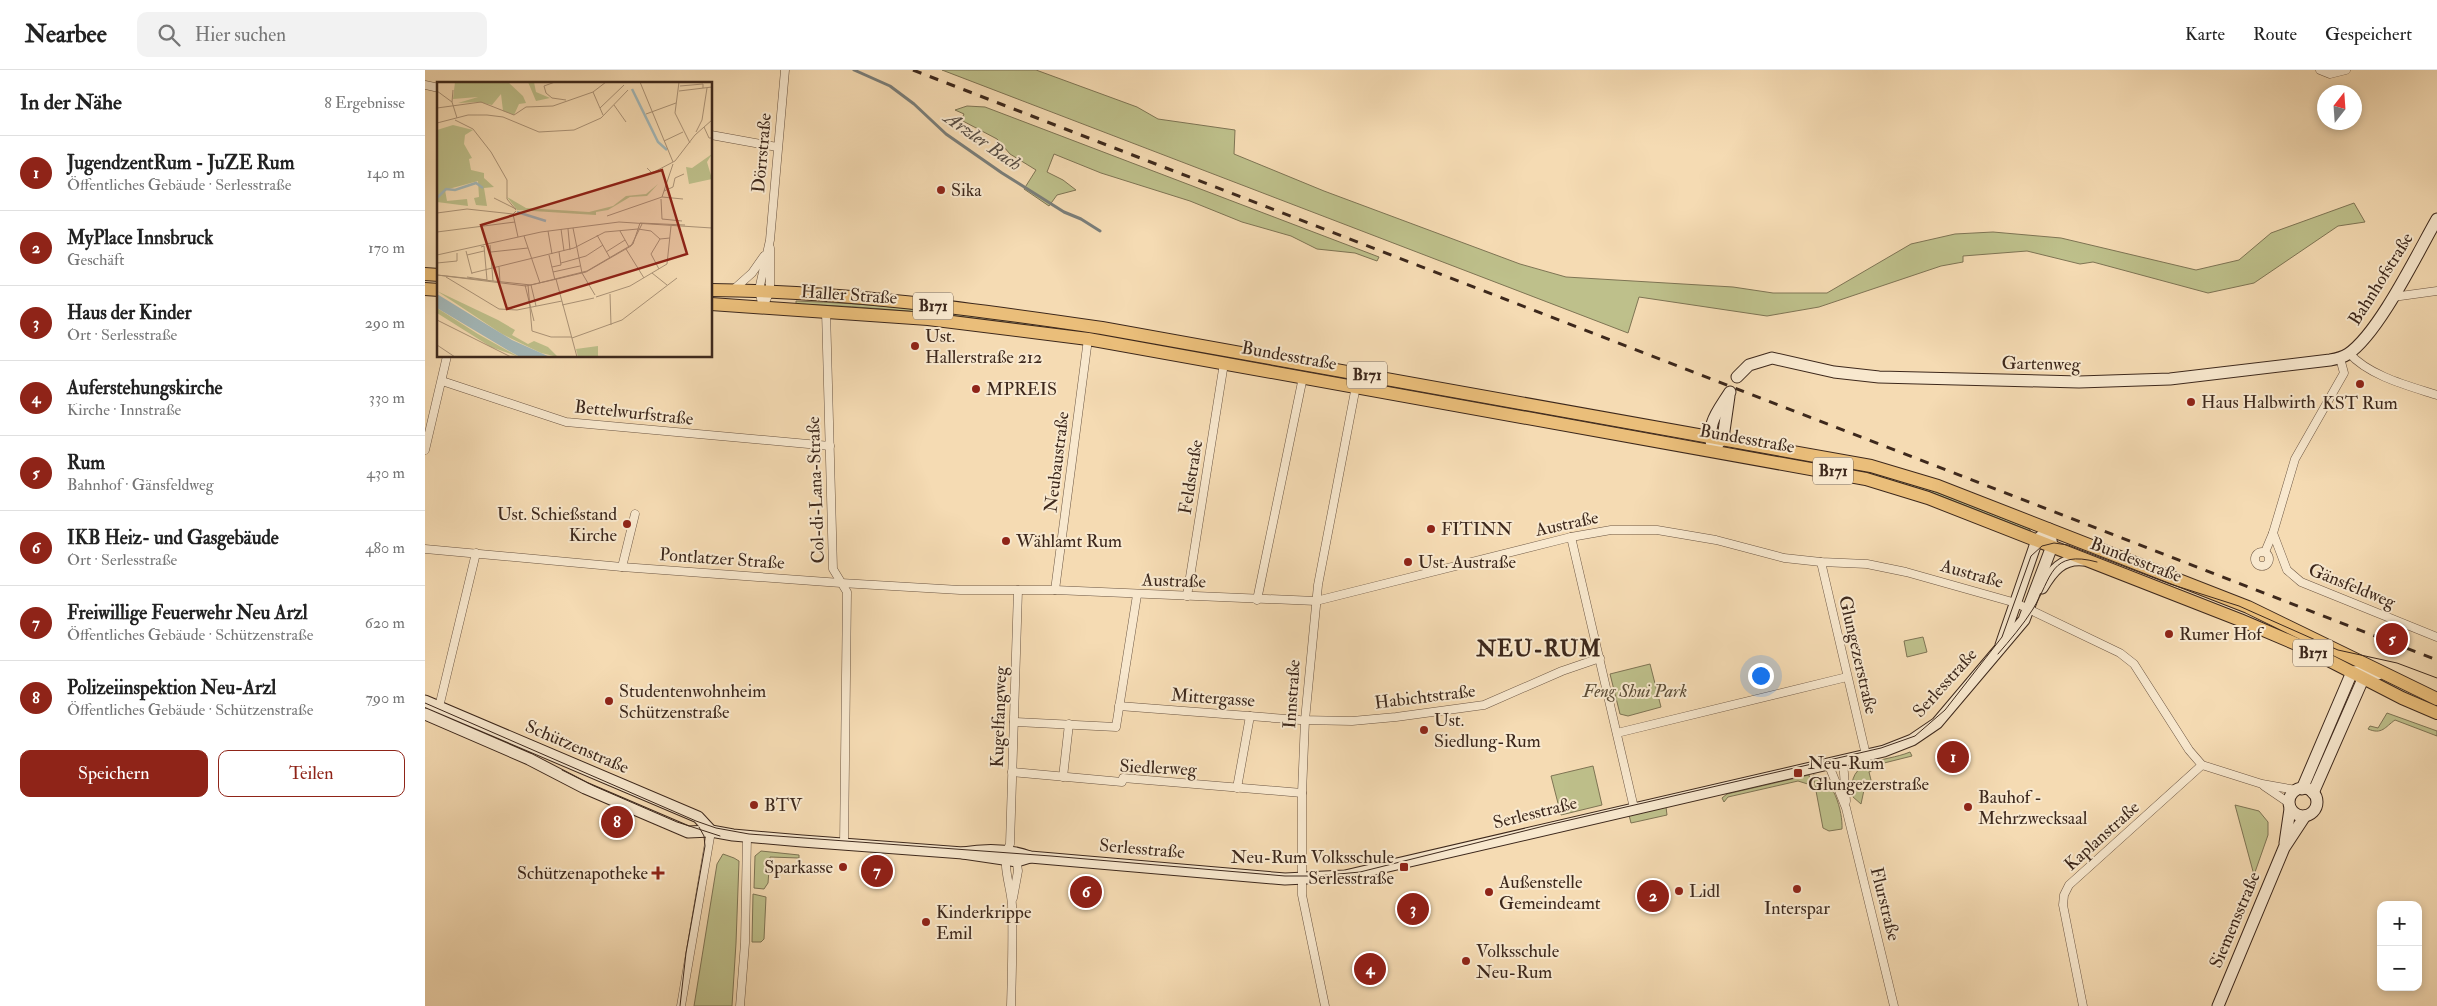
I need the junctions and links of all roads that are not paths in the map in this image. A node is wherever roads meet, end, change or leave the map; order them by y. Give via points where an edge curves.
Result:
1 (785, 70) edge
2 (2320, 70) edge
3 (2346, 70) edge
4 (713, 135) edge
5 (777, 147) junction
6 (2437, 219) edge
7 (769, 240) junction
8 (767, 252) junction
9 (713, 290) edge
10 (733, 290) junction
11 (765, 291) junction
12 (2437, 291) edge
13 (2393, 297) junction
14 (713, 304) edge
15 (763, 307) junction
16 (826, 311) junction
17 (1011, 315) joint
18 (1013, 328) joint
19 (1088, 339) junction
20 (2345, 355) junction
21 (447, 358) edge
22 (1224, 363) junction
23 (1303, 377) junction
24 (1737, 377) dead end
25 (442, 381) junction
26 (1356, 386) junction
27 (2437, 395) edge
28 (1709, 435) junction
29 (1723, 438) junction
30 (830, 446) junction
31 (425, 450) edge
32 (1713, 451) junction
33 (635, 514) dead end
34 (2049, 529) junction
35 (2273, 533) junction
36 (1571, 538) junction
37 (2037, 540) junction
38 (2052, 546) junction
39 (425, 549) edge
40 (2265, 552) dead end
41 (476, 553) junction
42 (2090, 561) junction
43 (1821, 562) junction
44 (622, 567) junction
45 (841, 583) junction
46 (1018, 590) junction
47 (1055, 590) junction
48 (1137, 594) junction
49 (1187, 596) junction
50 (1257, 600) junction
51 (1316, 601) junction
52 (2017, 602) junction
53 (2029, 608) junction
54 (2437, 637) edge
55 (2001, 645) junction
56 (2347, 655) junction
57 (1600, 658) junction
58 (2360, 674) junction
59 (1847, 677) junction
60 (2404, 685) junction
61 (2437, 700) edge
62 (425, 701) edge
63 (1119, 706) junction
64 (439, 707) junction
65 (2437, 713) edge
66 (425, 714) edge
67 (1249, 716) junction
68 (1305, 720) junction
69 (1014, 722) junction
70 (1069, 724) junction
71 (1617, 733) junction
72 (1866, 755) junction
73 (1843, 760) junction
74 (1828, 763) junction
75 (2202, 765) junction
76 (1012, 772) junction
77 (1063, 777) junction
78 (2262, 784) junction
79 (1237, 788) junction
80 (2304, 791) junction
81 (1302, 793) junction
82 (2289, 806) junction
83 (1634, 808) junction
84 (1846, 808) junction
85 (2305, 816) junction
86 (711, 831) junction
87 (747, 836) junction
88 (845, 845) junction
89 (2284, 848) junction
90 (1011, 854) junction
91 (1301, 879) junction
92 (1012, 902) junction
93 (681, 1006) edge
94 (740, 1006) edge
95 (1011, 1006) edge
96 (1325, 1006) edge
97 (1895, 1006) edge
98 (2083, 1006) edge
99 (2218, 1006) edge

1 - 5 street, Dörrstraße
2 - 3 street via 2330,74
4 - 5 street
5 - 7 street, Dörrstraße
6 - 13 street, Bahnhofstraße
7 - 8 street, Dörrstraße
7 - 11 street, Dörrstraße via 772,277
8 - 10 street, Dörrstraße via 752,273
8 - 11 street, Dörrstraße
9 - 10 main road, Haller Straße / B171
10 - 11 main road, Haller Straße / B171
11 - 15 street, Dörrstraße
11 - 17 main road, Haller Straße / B171
12 - 13 street
13 - 20 street, Bahnhofstraße via 2364,340
14 - 15 main road, Haller Straße / B171
15 - 16 main road, Haller Straße / B171
16 - 18 main road, Haller Straße / B171
16 - 30 street, Col-di-Lana-Straße
17 - 28 main road, Bundesstraße / B171 via 1103,328
18 - 19 main road, Bundesstraße / B171
19 - 22 main road, Bundesstraße / B171
19 - 47 street, Neubaustraße
20 - 24 street, Gartenweg via 2169,379 2079,382 1879,377 1834,372 1772,358 1749,365
20 - 27 street via 2377,372
20 - 35 street via 2344,373 2295,459
21 - 25 street
22 - 23 main road, Bundesstraße / B171
22 - 49 street, Feldstraße
23 - 26 main road, Bundesstraße / B171
23 - 50 street
25 - 30 street, Bettelwurfstraße via 566,422
25 - 31 street
26 - 32 main road, Bundesstraße / B171
26 - 51 street, Innstraße
28 - 29 main road, Bundesstraße / B171
28 - 29 street via 1713,420 1730,392
28 - 32 street
29 - 32 street
29 - 34 main road, Bundesstraße / B171 via 1884,469
30 - 45 street, Col-di-Lana-Straße via 833,569
32 - 37 main road, Bundesstraße / B171 via 1886,484
33 - 44 street
34 - 37 street, Serlesstraße
34 - 38 street
34 - 56 main road, Bundesstraße / B171 via 2255,610
35 - 40 street
35 - 54 street, Gänsfeldweg via 2287,570 2301,582
36 - 43 street, Austraße via 1611,530 1663,530 1784,558
36 - 51 street, Austraße
36 - 57 street
37 - 38 main road, Bundesstraße / B171
37 - 52 street, Serlesstraße
38 - 42 main road, Bundesstraße / B171
38 - 53 street, Serlesstraße
39 - 41 street, Pontlatzer Straße
41 - 44 street, Pontlatzer Straße
41 - 64 street
42 - 53 street, Serlesstraße via 2070,560 2058,566
42 - 58 main road, Bundesstraße / B171 via 2274,634
43 - 52 street, Austraße via 1871,564
43 - 59 street, Glungezerstraße
44 - 45 street, Pontlatzer Straße
45 - 46 street, Pontlatzer Straße
45 - 88 street, Col-di-Lana-Straße via 847,592
46 - 47 street, Austraße
46 - 69 street, Kugelfangweg
47 - 48 street, Austraße
48 - 49 street, Austraße
48 - 63 street
49 - 50 street, Austraße
50 - 51 street, Austraße
51 - 68 street, Innstraße
52 - 53 street, Austraße
52 - 55 street, Serlesstraße
53 - 55 street, Serlesstraße via 2024,620
53 - 75 street via 2120,653 2135,664 2189,750
55 - 72 street, Serlesstraße via 1930,729 1900,746
56 - 58 street
56 - 60 main road, Bundesstraße / B171
57 - 68 street, Habichtstraße via 1484,705 1361,720
57 - 71 street
58 - 60 street
58 - 65 main road, Bundesstraße / B171
58 - 80 street
59 - 71 street
59 - 72 street, Glungezerstraße
60 - 61 main road, B171
62 - 64 street, Schützenstraße
63 - 67 street, Mittergasse
63 - 70 street via 1116,728
64 - 86 street, Schützenstraße via 698,817
66 - 86 street, Schützenstraße via 675,827 688,832
67 - 68 street, Mittergasse
67 - 79 street
68 - 81 street, Innstraße
69 - 70 street
69 - 76 street, Kugelfangweg
70 - 77 street
71 - 83 street
72 - 73 street, Serlesstraße
73 - 74 street, Serlesstraße
73 - 84 street, Flurstraße
74 - 83 street, Serlesstraße
74 - 84 street, Flurstraße
75 - 78 street
75 - 98 street, Kaplanstraße via 2069,885 2064,894 2063,905
76 - 77 street, Siedlerweg
76 - 90 street, Kugelfangweg
77 - 79 street, Siedlerweg via 1121,782 1123,778
78 - 80 street
78 - 82 street
79 - 81 street, Siedlerweg
80 - 82 street via 2290,796
80 - 85 street via 2316,798 2312,813
81 - 91 street, Innstraße
82 - 85 street via 2297,815
82 - 89 street, Siemensstraße
83 - 91 street, Serlesstraße via 1360,874
84 - 97 street, Flurstraße
85 - 89 street, Siemensstraße
86 - 87 street, Schützenstraße
86 - 93 street
87 - 88 street, Schützenstraße
87 - 94 street
88 - 90 street, Schützenstraße
89 - 99 street, Siemensstraße
90 - 91 street, Serlesstraße
90 - 92 street, Kugelfangweg
90 - 92 street, Kugelfangweg via 1018,871
91 - 96 street, Innstraße
92 - 95 street, Kugelfangweg

